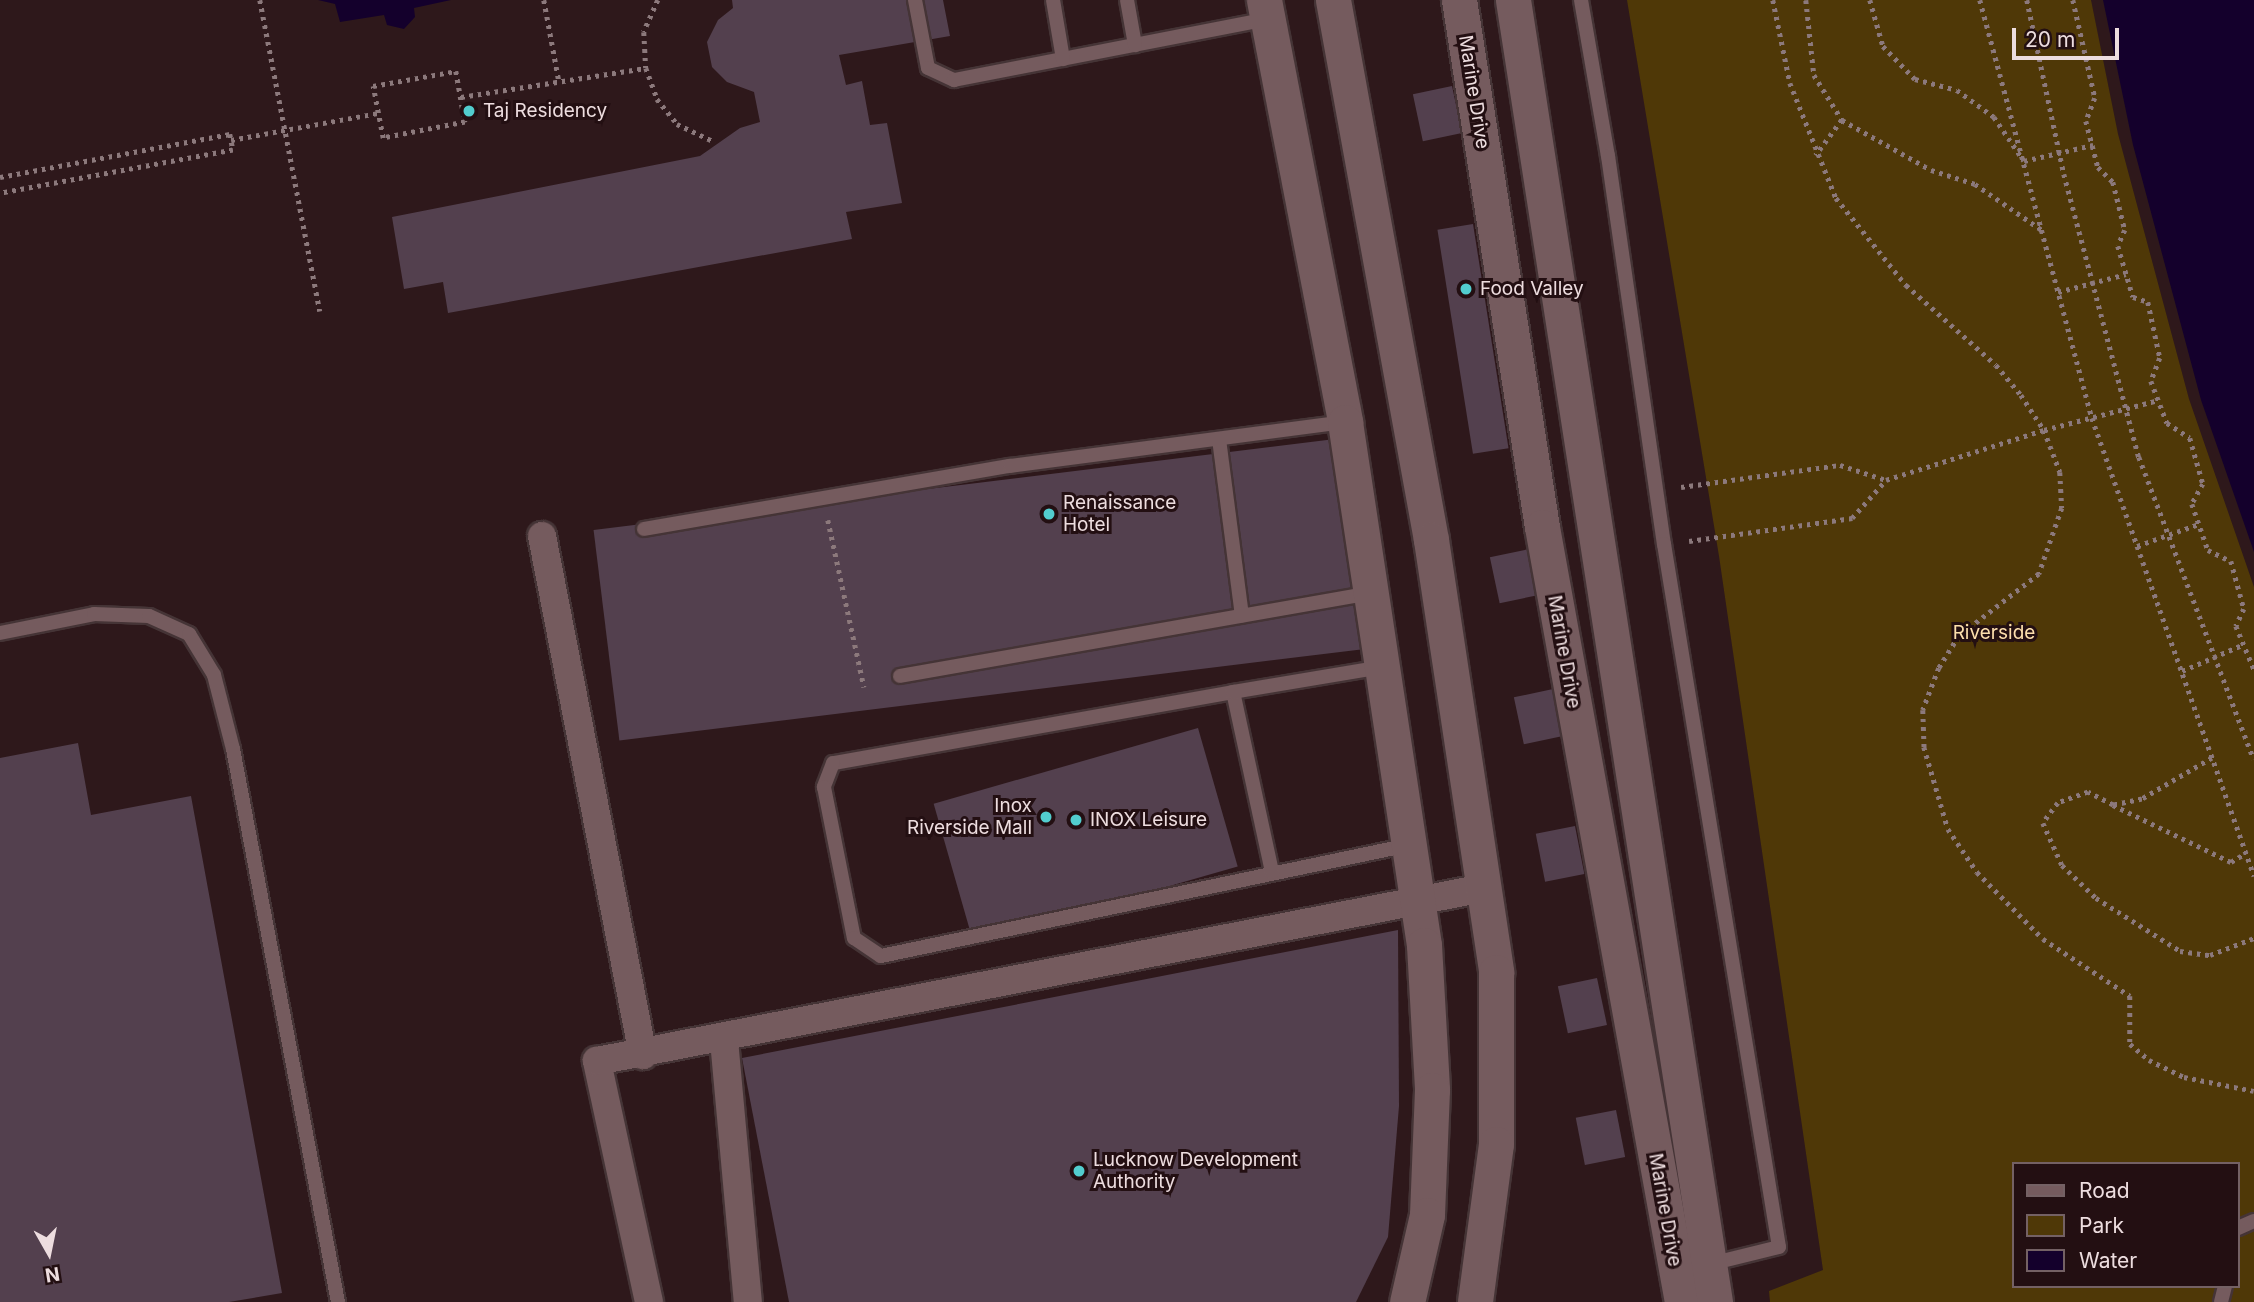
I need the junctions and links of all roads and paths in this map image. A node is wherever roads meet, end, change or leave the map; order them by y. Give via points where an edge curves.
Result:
1 (260, 0) edge
2 (544, 0) edge
3 (658, 0) edge
4 (915, 0) edge
5 (1053, 0) edge
6 (1127, 0) edge
7 (1333, 0) edge
8 (1459, 0) edge
9 (1513, 0) edge
10 (1581, 0) edge
11 (1773, 0) edge
12 (1806, 0) edge
13 (1870, 0) edge
14 (1980, 0) edge
15 (2027, 0) edge
16 (2073, 0) edge
17 (1265, 10) edge
18 (1135, 45) junction
19 (1063, 59) junction
20 (646, 68) junction
21 (559, 81) junction
22 (461, 97) junction
23 (378, 113) junction
24 (1842, 120) junction
25 (285, 130) junction
26 (231, 141) junction
27 (715, 142) dead end
28 (2093, 145) junction
29 (2060, 152) junction
30 (1816, 155) junction
31 (2024, 161) junction
32 (0, 177) edge
33 (0, 193) edge
34 (2042, 230) junction
35 (2126, 274) junction
36 (2091, 282) junction
37 (2058, 292) junction
38 (320, 311) dead end
39 (2158, 400) junction
40 (2126, 410) junction
41 (2092, 418) junction
42 (1345, 422) junction
43 (2044, 430) junction
44 (1219, 439) junction
45 (1886, 480) junction
46 (1656, 491) junction
47 (824, 499) junction
48 (2199, 524) junction
49 (644, 529) dead end
50 (542, 536) dead end
51 (2170, 536) junction
52 (1664, 544) junction
53 (2137, 546) junction
54 (1372, 593) junction
55 (1242, 615) junction
56 (0, 633) edge
57 (2242, 645) junction
58 (2216, 656) junction
59 (1381, 667) junction
60 (2254, 669) edge
61 (2182, 670) junction
62 (900, 676) dead end
63 (864, 687) dead end
64 (1233, 692) junction
65 (2212, 758) junction
66 (2254, 759) edge
67 (2113, 806) junction
68 (1409, 845) junction
69 (2246, 853) junction
70 (1272, 872) junction
71 (2254, 876) edge
72 (1484, 888) junction
73 (1418, 901) junction
74 (2254, 938) edge
75 (724, 1040) junction
76 (643, 1055) junction
77 (2254, 1091) edge
78 (1710, 1264) junction
79 (338, 1302) edge
80 (649, 1302) edge
81 (748, 1302) edge
82 (1407, 1302) edge
83 (1475, 1302) edge
84 (1682, 1302) edge
85 (1715, 1302) edge

1 - 25 path
2 - 21 path
3 - 20 path via 644,32
4 - 19 lane via 929,68 954,79
5 - 19 lane
6 - 18 lane
7 - 72 street via 1431,540
8 - 84 street, Marine Drive via 1542,527
9 - 78 street, Marine Drive
10 - 46 lane
11 - 30 path via 1790,83
12 - 24 path via 1814,75
13 - 31 path via 1883,46 1916,79 1957,90 1994,117
14 - 31 path
15 - 29 path
16 - 28 path via 2095,98 2086,121
17 - 18 lane
17 - 42 street
18 - 19 lane
20 - 21 path
20 - 27 path via 657,99 677,124
21 - 22 path
22 - 23 path via 465,122 383,138
22 - 23 path via 456,71 373,86
23 - 25 path
24 - 30 path
24 - 34 path via 1931,170 1975,184
25 - 26 path
25 - 38 path
26 - 32 path via 230,134
26 - 33 path via 233,150
28 - 29 path
28 - 35 path via 2098,167 2113,182 2125,230 2118,246
29 - 31 path
29 - 36 path
30 - 43 path via 1836,198 1879,253 1906,285 1996,365
31 - 34 path
34 - 37 path
35 - 36 path
35 - 39 path via 2133,297 2148,302 2160,358 2151,381
36 - 37 path
36 - 40 path
37 - 41 path
39 - 40 path
39 - 48 path via 2166,423 2190,438 2203,484 2192,504
40 - 41 path
40 - 51 path
41 - 43 path
41 - 53 path
42 - 44 lane
42 - 54 street
43 - 45 path
43 - 77 path via 2060,472 2062,508 2052,543 2039,574 1959,636 1939,668 1923,710 1924,747 1933,788 1948,829 1977,872 2043,939 2130,996 2130,1044 2149,1060 2184,1077
44 - 47 lane via 1010,466
44 - 55 lane
45 - 46 path via 1840,465
45 - 52 path via 1852,518
46 - 52 lane
47 - 49 lane
47 - 63 path
48 - 51 path
48 - 57 path via 2208,550 2231,561 2244,610 2236,626
50 - 76 street
51 - 53 path
51 - 58 path
52 - 78 lane via 1779,1247
53 - 61 path
54 - 55 lane
54 - 59 street
55 - 62 lane
56 - 79 lane via 94,614 149,616 189,634 214,675 233,749
57 - 58 path
57 - 60 path
58 - 61 path
58 - 66 path
59 - 64 lane
59 - 68 street
61 - 65 path
64 - 70 lane
64 - 70 lane via 833,763 824,787 853,938 881,956
65 - 67 path via 2142,799
65 - 69 path
67 - 69 path via 2231,862
67 - 74 path via 2088,792 2058,803 2043,822 2062,865 2096,898 2180,951 2210,954
68 - 70 lane
68 - 73 street
69 - 71 path
72 - 73 street
72 - 83 street via 1496,972 1496,1144
73 - 75 street
73 - 82 street via 1432,1090 1427,1214
75 - 76 street
75 - 81 street
76 - 80 street via 597,1061
78 - 85 street, Marine Drive

